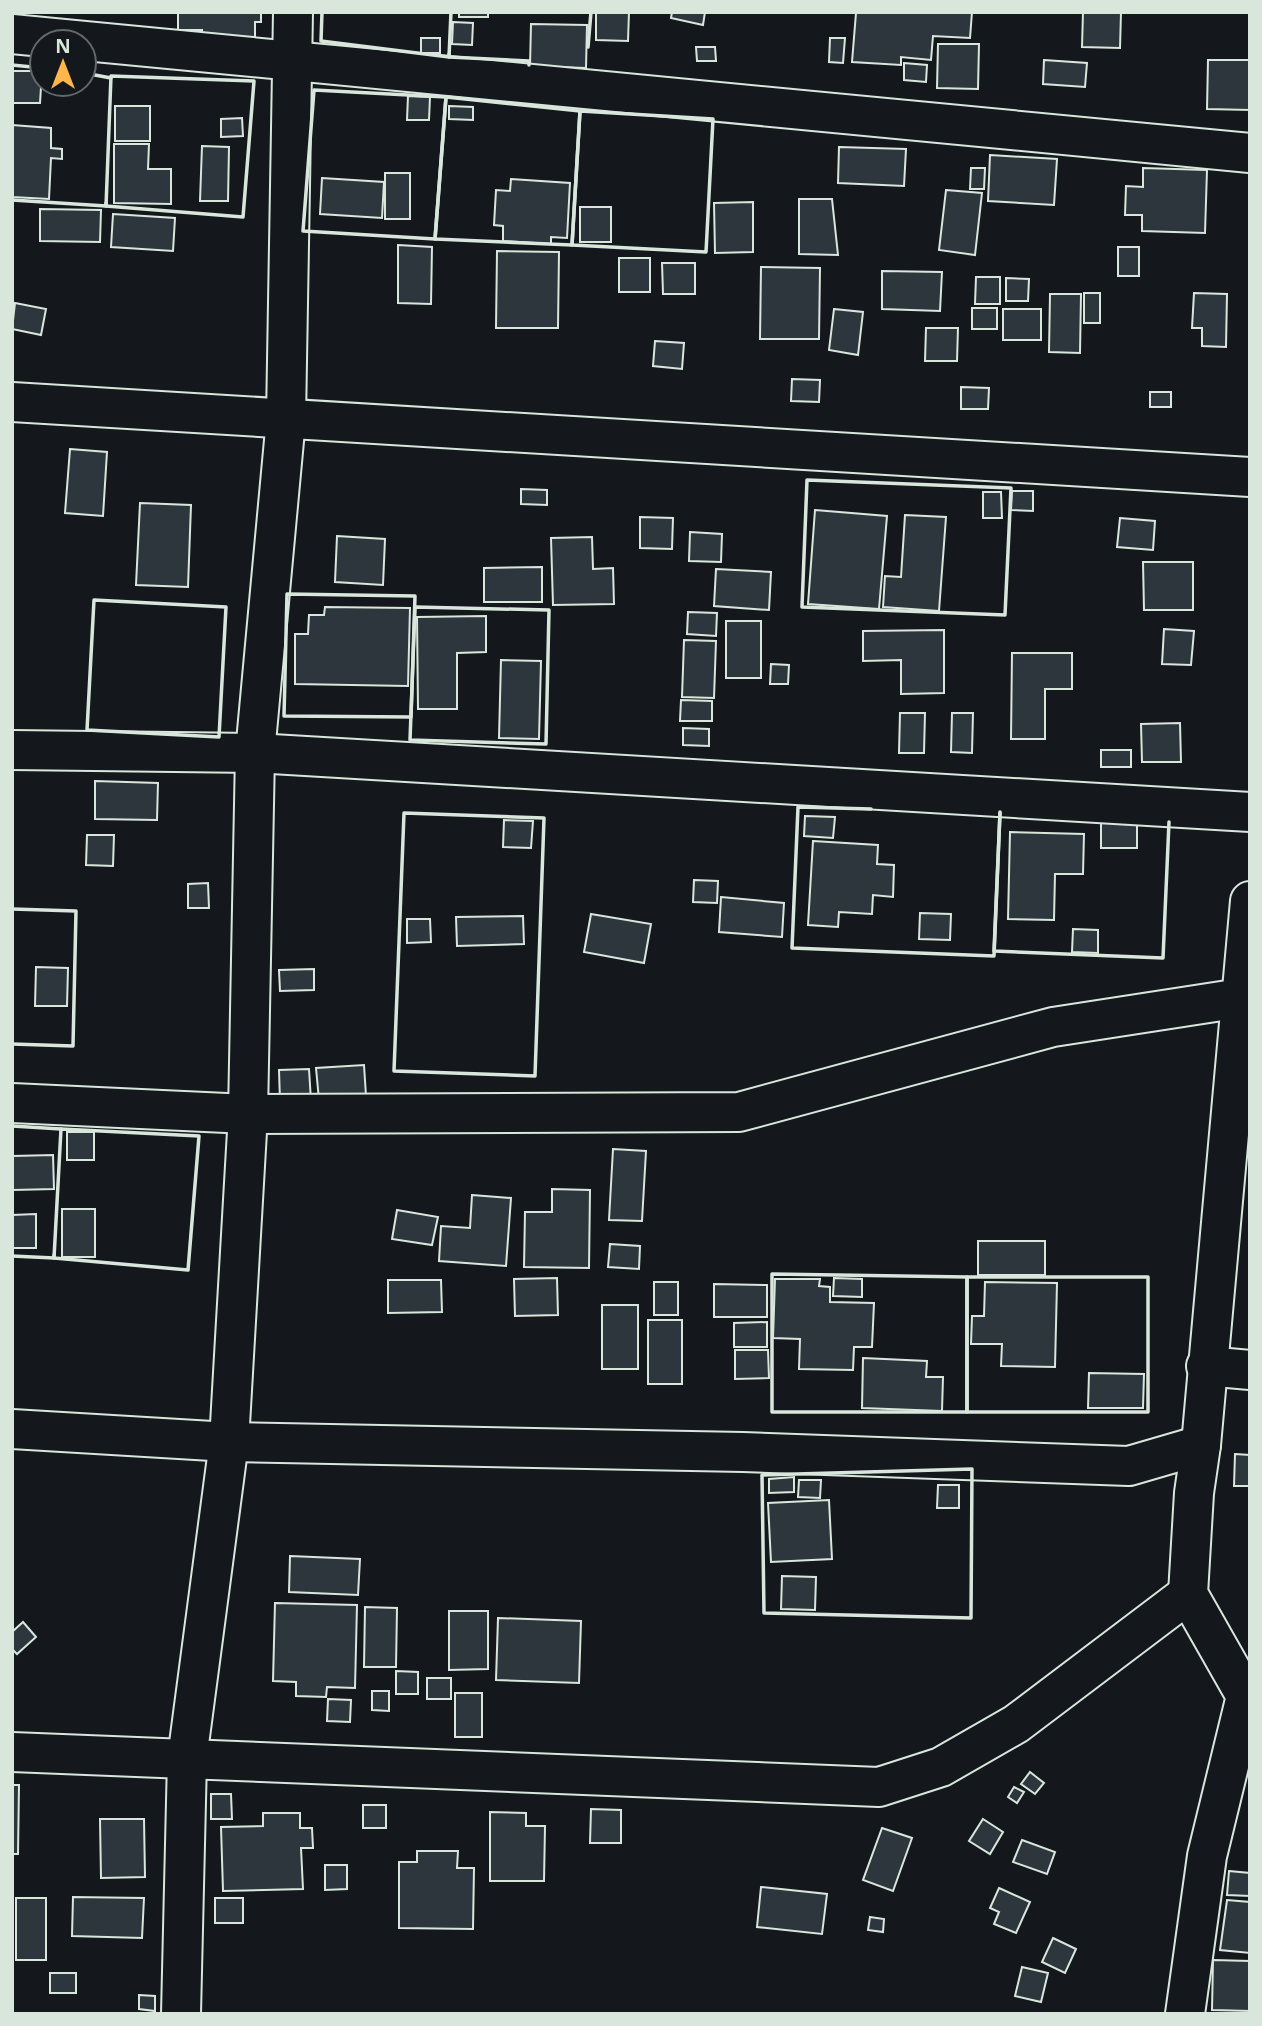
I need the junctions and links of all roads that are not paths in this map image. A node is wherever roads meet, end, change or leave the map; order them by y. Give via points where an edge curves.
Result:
1 (293, 12) edge
2 (12, 34) edge
3 (289, 62) junction
4 (1250, 153) edge
5 (12, 402) edge
6 (286, 419) junction
7 (1250, 477) edge
8 (12, 750) edge
9 (255, 753) junction
10 (1250, 812) edge
11 (1250, 901) edge
12 (1241, 998) junction
13 (12, 1103) edge
14 (248, 1114) junction
15 (1206, 1366) junction
16 (1250, 1370) edge
17 (12, 1429) edge
18 (229, 1442) junction
19 (1201, 1445) junction
20 (1188, 1594) junction
21 (1248, 1696) edge
22 (12, 1752) edge
23 (187, 1759) junction
24 (181, 2014) edge
25 (1185, 2014) edge

1 - 3 street
2 - 3 street
3 - 4 street
3 - 6 street
5 - 6 street
6 - 7 street
6 - 9 street
8 - 9 street
9 - 10 street
9 - 14 street
11 - 12 street
12 - 14 street via 1053,1027 739,1112
12 - 15 street
13 - 14 street
14 - 18 street
15 - 16 street
15 - 19 street
17 - 18 street
18 - 19 street via 743,1452 1129,1466
18 - 23 street
19 - 20 street
20 - 21 street
20 - 23 street via 1016,1724 941,1767 879,1787
21 - 25 street via 1207,1856
22 - 23 street
23 - 24 street

